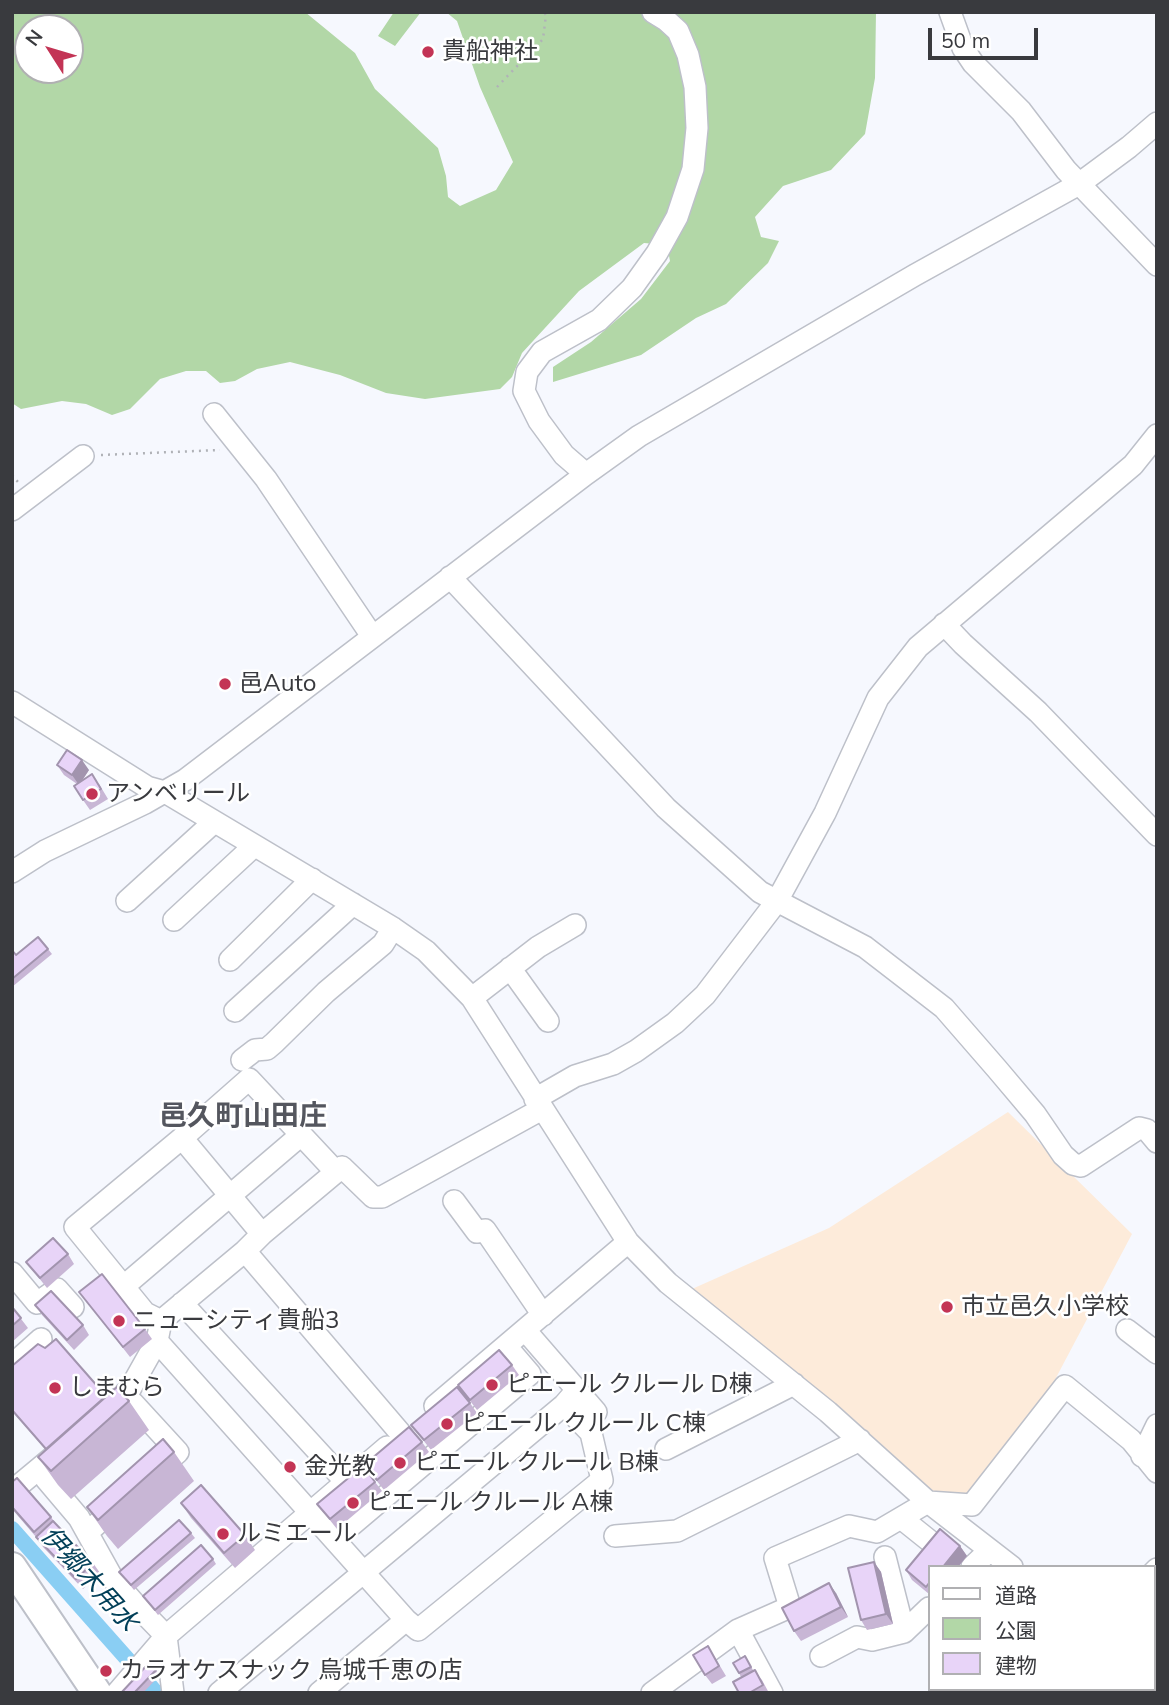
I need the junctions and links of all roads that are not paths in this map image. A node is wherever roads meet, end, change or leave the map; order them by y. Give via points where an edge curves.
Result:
1 (653, 12) edge
2 (950, 12) edge
3 (1157, 123) edge
4 (1079, 184) junction
5 (1157, 265) edge
6 (214, 414) dead end
7 (1157, 435) edge
8 (83, 456) road end
9 (586, 474) junction
10 (12, 510) edge
11 (450, 578) junction
12 (944, 624) junction
13 (372, 636) junction
14 (12, 702) edge
15 (165, 792) junction
16 (214, 822) junction
17 (1157, 835) edge
18 (254, 846) junction
19 (12, 872) edge
20 (312, 879) junction
21 (127, 901) dead end
22 (777, 901) junction
23 (353, 904) junction
24 (174, 920) dead end
25 (575, 925) dead end
26 (393, 928) junction
27 (230, 960) dead end
28 (510, 968) junction
29 (472, 998) junction
30 (235, 1011) dead end
31 (548, 1021) dead end
32 (242, 1060) dead end
33 (539, 1104) junction
34 (301, 1135) junction
35 (182, 1138) junction
36 (1157, 1142) edge
37 (336, 1172) junction
38 (230, 1196) junction
39 (454, 1201) dead end
40 (262, 1234) junction
41 (628, 1242) junction
42 (245, 1251) junction
43 (12, 1273) edge
44 (123, 1287) junction
45 (182, 1303) junction
46 (73, 1307) dead end
47 (542, 1315) junction
48 (525, 1330) junction
49 (1127, 1330) dead end
50 (159, 1331) junction
51 (41, 1339) dead end
52 (506, 1346) junction
53 (1157, 1353) edge
54 (12, 1365) edge
55 (793, 1384) junction
56 (571, 1397) junction
57 (596, 1412) dead end
58 (1157, 1425) edge
59 (87, 1435) junction
60 (402, 1435) junction
61 (860, 1440) junction
62 (666, 1449) dead end
63 (1142, 1456) junction
64 (1157, 1472) edge
65 (346, 1482) junction
66 (12, 1490) edge
67 (928, 1503) junction
68 (312, 1513) junction
69 (901, 1518) junction
70 (88, 1532) junction
71 (615, 1536) dead end
72 (335, 1539) junction
73 (936, 1545) edge
74 (990, 1550) junction
75 (885, 1557) dead end
76 (974, 1565) edge
77 (1009, 1565) edge
78 (12, 1567) edge
79 (364, 1572) junction
80 (928, 1609) edge
81 (406, 1620) junction
82 (738, 1630) junction
83 (904, 1632) junction
84 (166, 1636) junction
85 (821, 1656) dead end
86 (97, 1693) edge
87 (117, 1693) edge
88 (173, 1693) edge
89 (219, 1693) edge
90 (319, 1693) edge
91 (652, 1693) edge
92 (772, 1693) edge

1 - 9 street via 678,31 695,88 693,169 677,217 632,288 599,320 542,352 527,372 524,391 564,456
2 - 4 street via 973,63 1021,111
3 - 4 street
4 - 5 street
4 - 9 street via 670,416
6 - 13 street via 266,479
7 - 12 street via 1133,465 1062,528
8 - 10 street
9 - 11 street
11 - 13 street
11 - 22 street via 666,808 760,892
12 - 17 street via 1031,705
12 - 22 street via 918,647 878,698 825,813
13 - 15 street
14 - 15 street via 147,787
15 - 16 street
15 - 19 street
16 - 18 street
16 - 21 street
18 - 20 street
18 - 24 street
20 - 23 street
20 - 27 street
22 - 33 street via 705,995 675,1023 613,1064 575,1076
22 - 36 street via 865,947 944,1008 1073,1164 1081,1166 1139,1128
23 - 26 street
23 - 30 street
25 - 28 street
26 - 29 street via 426,951
26 - 32 street via 383,944 274,1043
28 - 29 street
28 - 31 street
29 - 33 street
33 - 37 street via 382,1197 373,1197 342,1167
33 - 41 street
34 - 35 street via 249,1079
34 - 37 street
34 - 38 street
35 - 38 street
35 - 44 street via 75,1227
37 - 40 street
38 - 40 street
38 - 44 street
39 - 47 street via 477,1232 485,1230
40 - 42 street
41 - 47 street
41 - 55 street via 668,1283
42 - 45 street
42 - 60 street
43 - 46 street via 37,1303 57,1289
44 - 50 street
45 - 50 street
45 - 65 street
47 - 48 street
48 - 52 street
48 - 56 street
49 - 53 street
50 - 59 street via 130,1389
50 - 68 street
51 - 54 street
52 - 60 street
52 - 72 street via 530,1374
55 - 61 street
55 - 62 street
56 - 57 street
56 - 79 street
56 - 81 street via 592,1433 602,1480 418,1630
58 - 63 street
59 - 66 street
59 - 70 street via 46,1479
59 - 70 street via 134,1403 178,1452
60 - 65 street
61 - 67 street
61 - 71 street via 677,1531
63 - 64 street
63 - 67 street via 1130,1440 1065,1387 972,1505
65 - 68 street
67 - 69 street
67 - 74 street
68 - 72 street
68 - 84 street
69 - 73 street
69 - 82 street via 877,1532 849,1526 775,1558 790,1607
70 - 84 street via 113,1578
72 - 79 street
74 - 76 street
74 - 77 street
75 - 83 street
78 - 86 main road
79 - 81 street
79 - 89 street
80 - 83 street
81 - 90 street
82 - 91 street
82 - 92 street
83 - 85 street via 872,1640 857,1637
84 - 87 street
84 - 88 street

